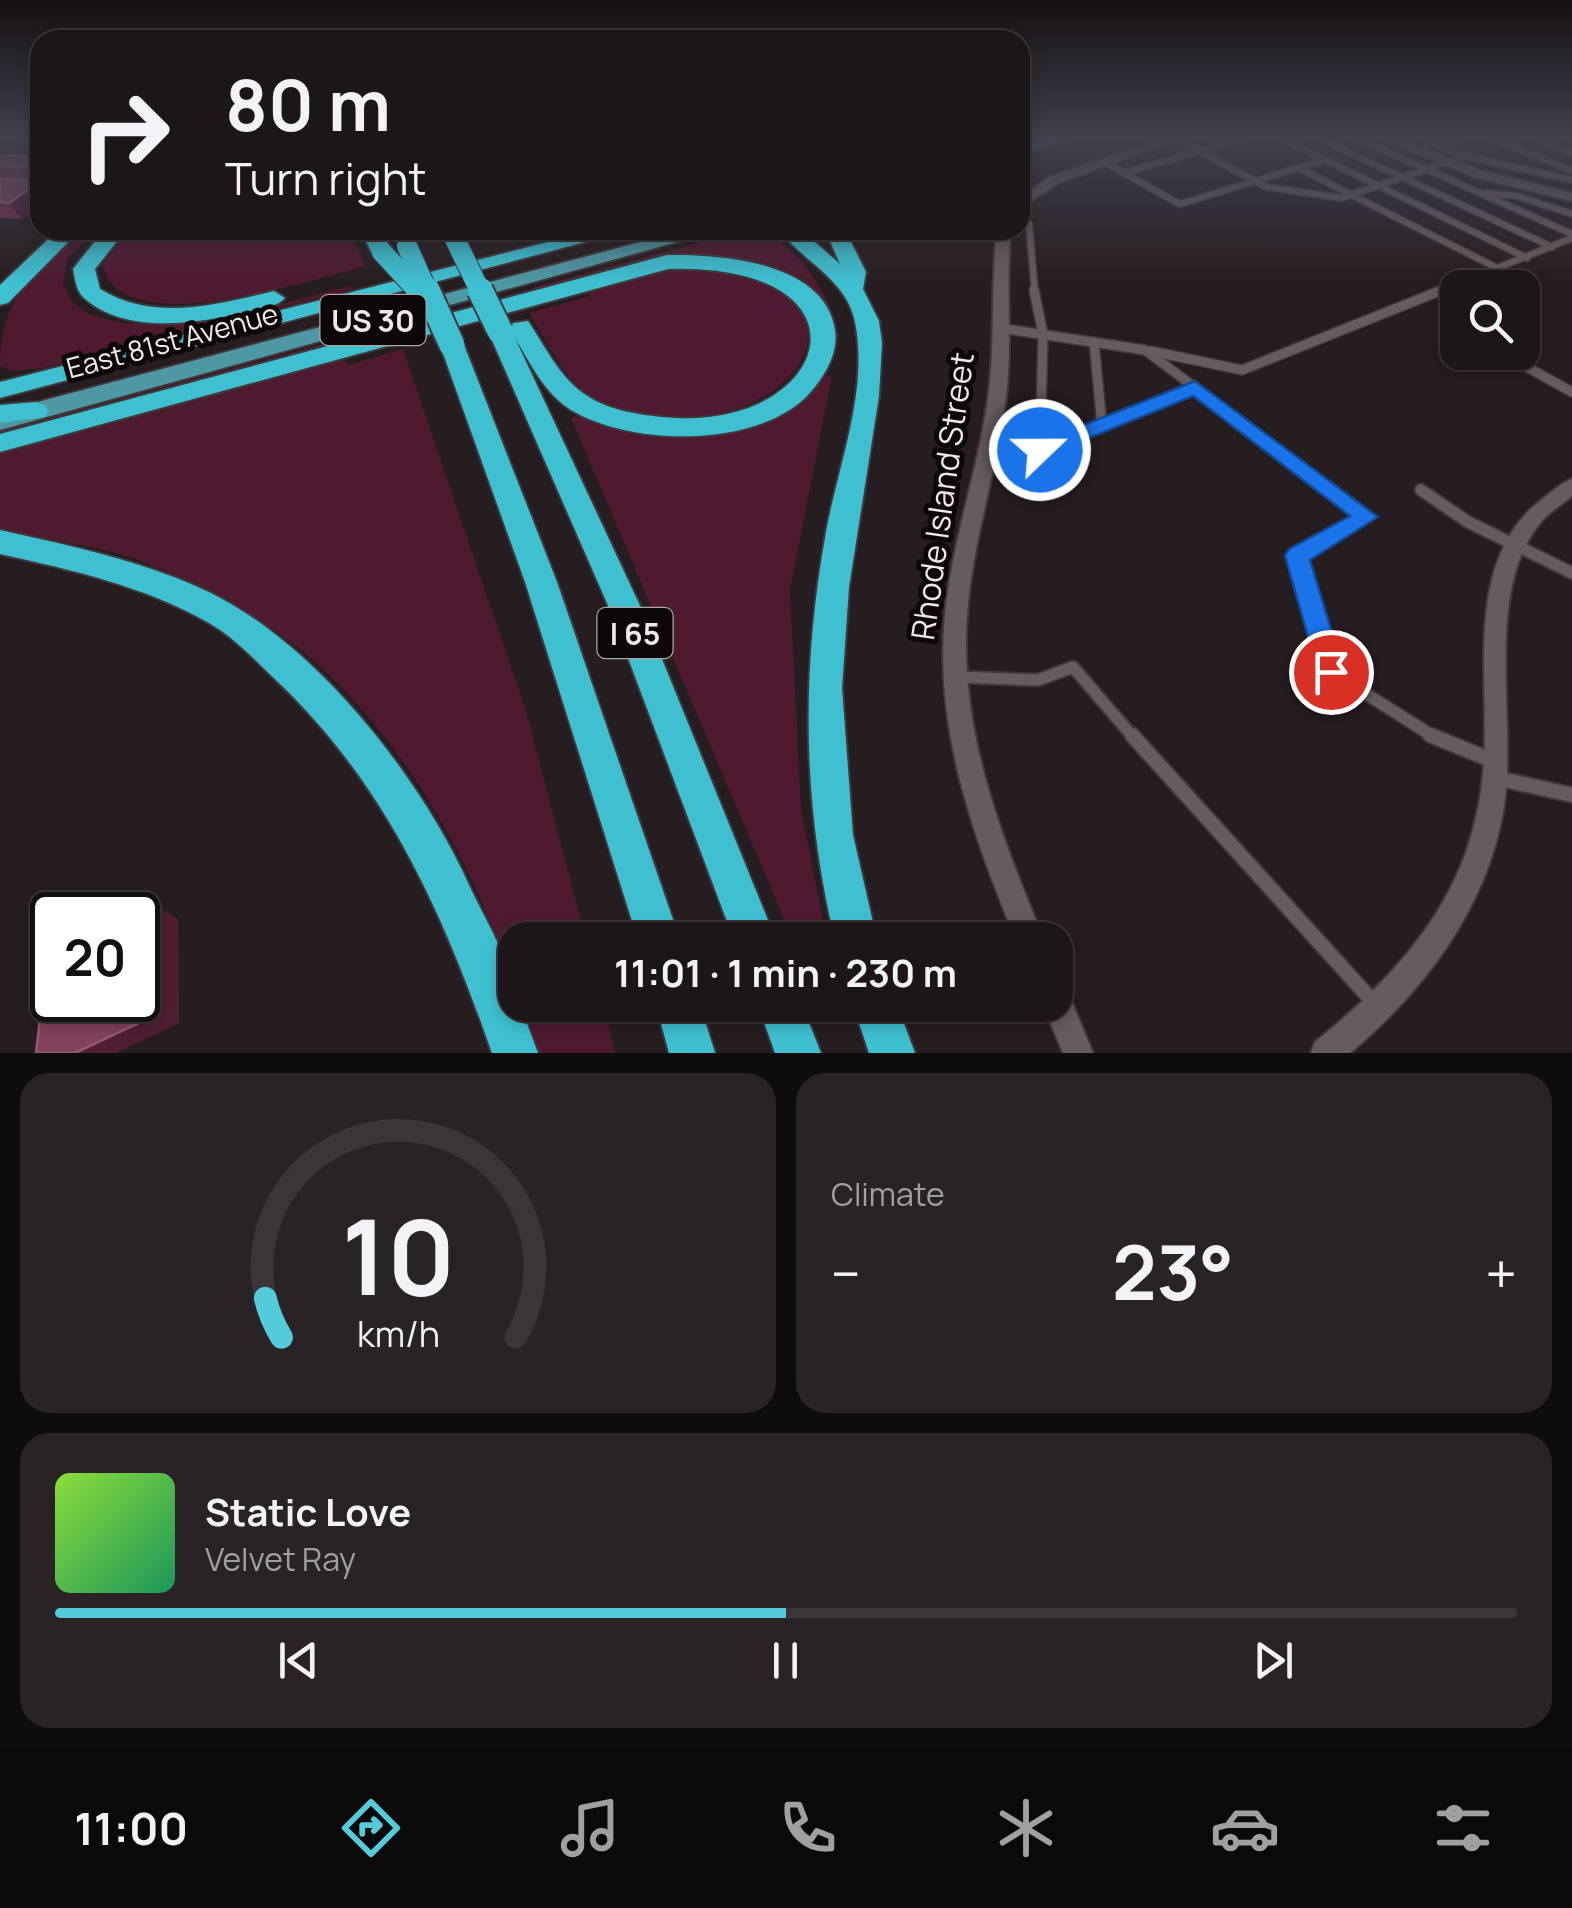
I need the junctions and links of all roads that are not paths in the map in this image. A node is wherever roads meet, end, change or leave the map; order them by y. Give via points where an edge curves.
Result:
1 (1147, 186) edge
2 (1239, 186) edge
3 (1265, 186) edge
4 (1335, 186) edge
5 (1375, 186) edge
6 (1380, 186) edge
7 (1422, 186) edge
8 (1465, 186) edge
9 (1530, 186) edge
10 (1480, 193) junction
11 (1351, 194) junction
12 (1572, 198) edge
13 (1572, 214) edge
14 (1572, 238) edge
15 (55, 240) edge
16 (59, 240) edge
17 (106, 240) edge
18 (375, 240) edge
19 (404, 240) edge
20 (456, 240) edge
21 (509, 240) edge
22 (581, 240) edge
23 (673, 240) edge
24 (801, 240) edge
25 (840, 240) edge
26 (1004, 240) edge
27 (1029, 240) edge
28 (1552, 247) junction
29 (1527, 258) junction
30 (1500, 269) junction
31 (0, 280) edge
32 (853, 288) junction
33 (0, 298) edge
34 (439, 313) junction
35 (1000, 328) junction
36 (510, 329) junction
37 (1043, 334) junction
38 (1094, 342) junction
39 (1145, 350) junction
40 (1532, 370) edge
41 (1195, 388) junction
42 (0, 390) edge
43 (1572, 392) edge
44 (0, 417) edge
45 (1102, 425) junction
46 (0, 443) edge
47 (1040, 450) junction
48 (984, 460) junction
49 (1572, 486) edge
50 (1422, 490) dead end
51 (0, 542) edge
52 (1514, 546) junction
53 (1572, 574) edge
54 (954, 677) junction
55 (1496, 770) junction
56 (1572, 795) edge
57 (653, 922) edge
58 (748, 922) edge
59 (852, 922) edge
60 (1023, 922) edge
61 (1380, 1010) junction
62 (683, 1022) edge
63 (786, 1022) edge
64 (881, 1022) edge
65 (1065, 1022) edge
66 (515, 1053) edge
67 (692, 1053) edge
68 (798, 1053) edge
69 (892, 1053) edge
70 (1078, 1053) edge
71 (1326, 1053) edge

1 - 2 lane via 1180,204
3 - 11 lane
4 - 11 lane
5 - 11 lane
6 - 29 lane
7 - 28 lane
8 - 10 lane
9 - 12 street
10 - 13 lane via 1518,196
10 - 14 lane
11 - 30 lane
14 - 28 lane
15 - 31 highway
16 - 33 highway
17 - 21 highway via 90,257 84,281 90,292 114,307 162,315 244,306
18 - 34 highway, bridge
19 - 34 highway, I 65, bridge
20 - 36 highway, bridge via 479,290 510,311
22 - 42 highway, East 81st Avenue / US 30
23 - 44 main road, East 81st Avenue / US 30
24 - 32 highway
25 - 32 highway via 855,272
26 - 35 street, Rhode Island Street
27 - 37 lane
28 - 29 lane
29 - 30 lane
30 - 39 lane via 1242,370
32 - 59 highway via 866,319 869,358 831,602 822,759
34 - 57 highway, I 65, bridge via 548,600
35 - 37 lane
35 - 48 street, Rhode Island Street via 998,388
36 - 46 highway via 579,403 649,427 714,425 763,410 811,376 825,336 818,312 769,274 708,260 667,262
36 - 58 highway, I 65
37 - 38 lane
37 - 47 lane
38 - 39 lane
38 - 45 lane
39 - 41 lane
40 - 43 lane
41 - 45 lane
41 - 55 lane via 1367,517 1297,556 1331,672 1421,732
45 - 47 lane
47 - 48 lane
48 - 54 street, Rhode Island Street via 956,613
49 - 52 street via 1551,500
50 - 52 lane
51 - 66 highway via 162,586 209,608 317,693 381,766 420,824 482,960
52 - 53 lane
52 - 55 street via 1497,603
54 - 60 street, Rhode Island Street via 980,817
54 - 61 lane via 1038,680 1073,667
55 - 56 lane
55 - 61 street via 1480,850 1453,912 1420,966
61 - 71 street
62 - 67 highway
63 - 68 highway
64 - 69 highway
65 - 70 street

